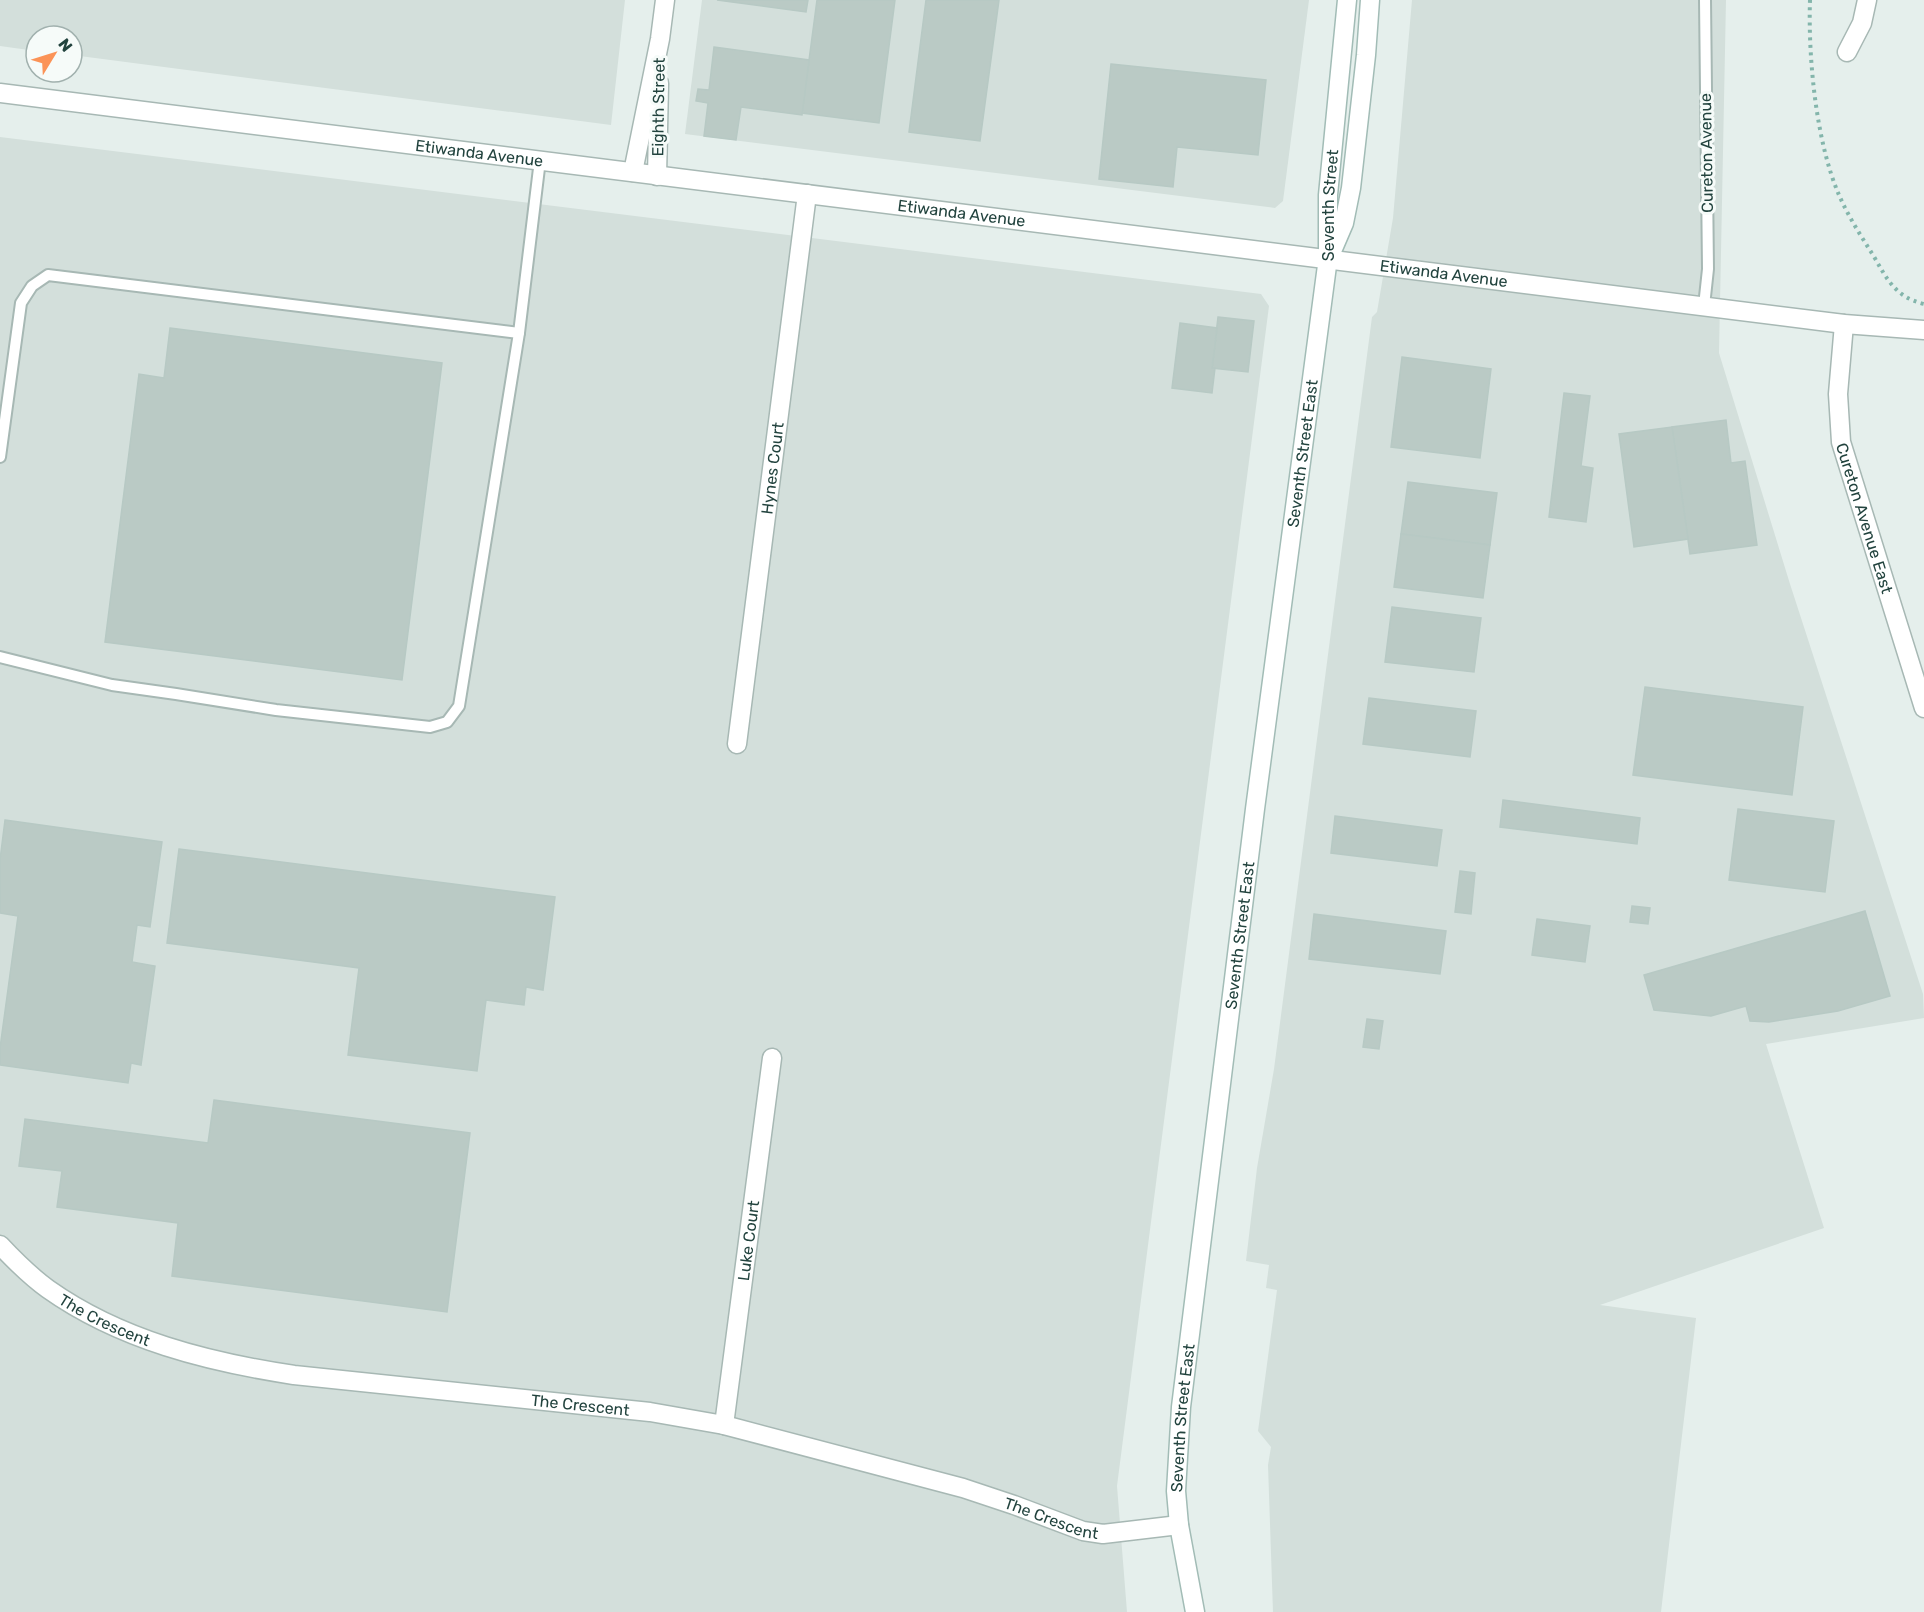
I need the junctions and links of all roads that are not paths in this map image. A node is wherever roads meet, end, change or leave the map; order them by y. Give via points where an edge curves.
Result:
1 (665, 0) edge
2 (1347, 0) edge
3 (1370, 0) edge
4 (1705, 0) edge
5 (1867, 0) edge
6 (660, 39) junction
7 (1847, 52) dead end
8 (0, 93) edge
9 (540, 160) junction
10 (633, 172) junction
11 (657, 176) junction
12 (807, 194) junction
13 (1328, 258) junction
14 (1704, 306) junction
15 (1844, 324) junction
16 (1924, 330) edge
17 (519, 333) junction
18 (0, 457) edge
19 (0, 657) edge
20 (1924, 708) edge
21 (737, 744) dead end
22 (772, 1058) dead end
23 (0, 1245) edge
24 (724, 1425) junction
25 (1179, 1526) junction
26 (1195, 1612) edge

1 - 6 street, Eighth Street
2 - 13 street, Seventh Street via 1328,195
3 - 13 street, Seventh Street via 1350,195 1344,223
4 - 14 lane, Cureton Avenue via 1708,269
5 - 7 street via 1862,23
6 - 10 street, Eighth Street
6 - 11 street, Eighth Street
8 - 9 street, Etiwanda Avenue
9 - 10 street, Etiwanda Avenue
9 - 17 lane
10 - 11 street, Etiwanda Avenue
11 - 12 street, Etiwanda Avenue
12 - 13 street, Etiwanda Avenue
12 - 21 street, Hynes Court
13 - 14 street, Etiwanda Avenue
13 - 25 street, Seventh Street East via 1181,1407 1176,1491
14 - 15 street, Etiwanda Avenue
15 - 16 street, Etiwanda Avenue
15 - 20 street, Cureton Avenue East via 1838,394 1841,442
17 - 18 lane via 48,275 32,286 21,303
17 - 19 lane via 459,706 447,722 430,727 276,710 112,685
22 - 24 street, Luke Court
23 - 24 street, The Crescent via 23,1270 84,1311 178,1351 237,1366 639,1410
24 - 25 street, The Crescent via 963,1488 1083,1531 1103,1534
25 - 26 street, Seventh Street East

